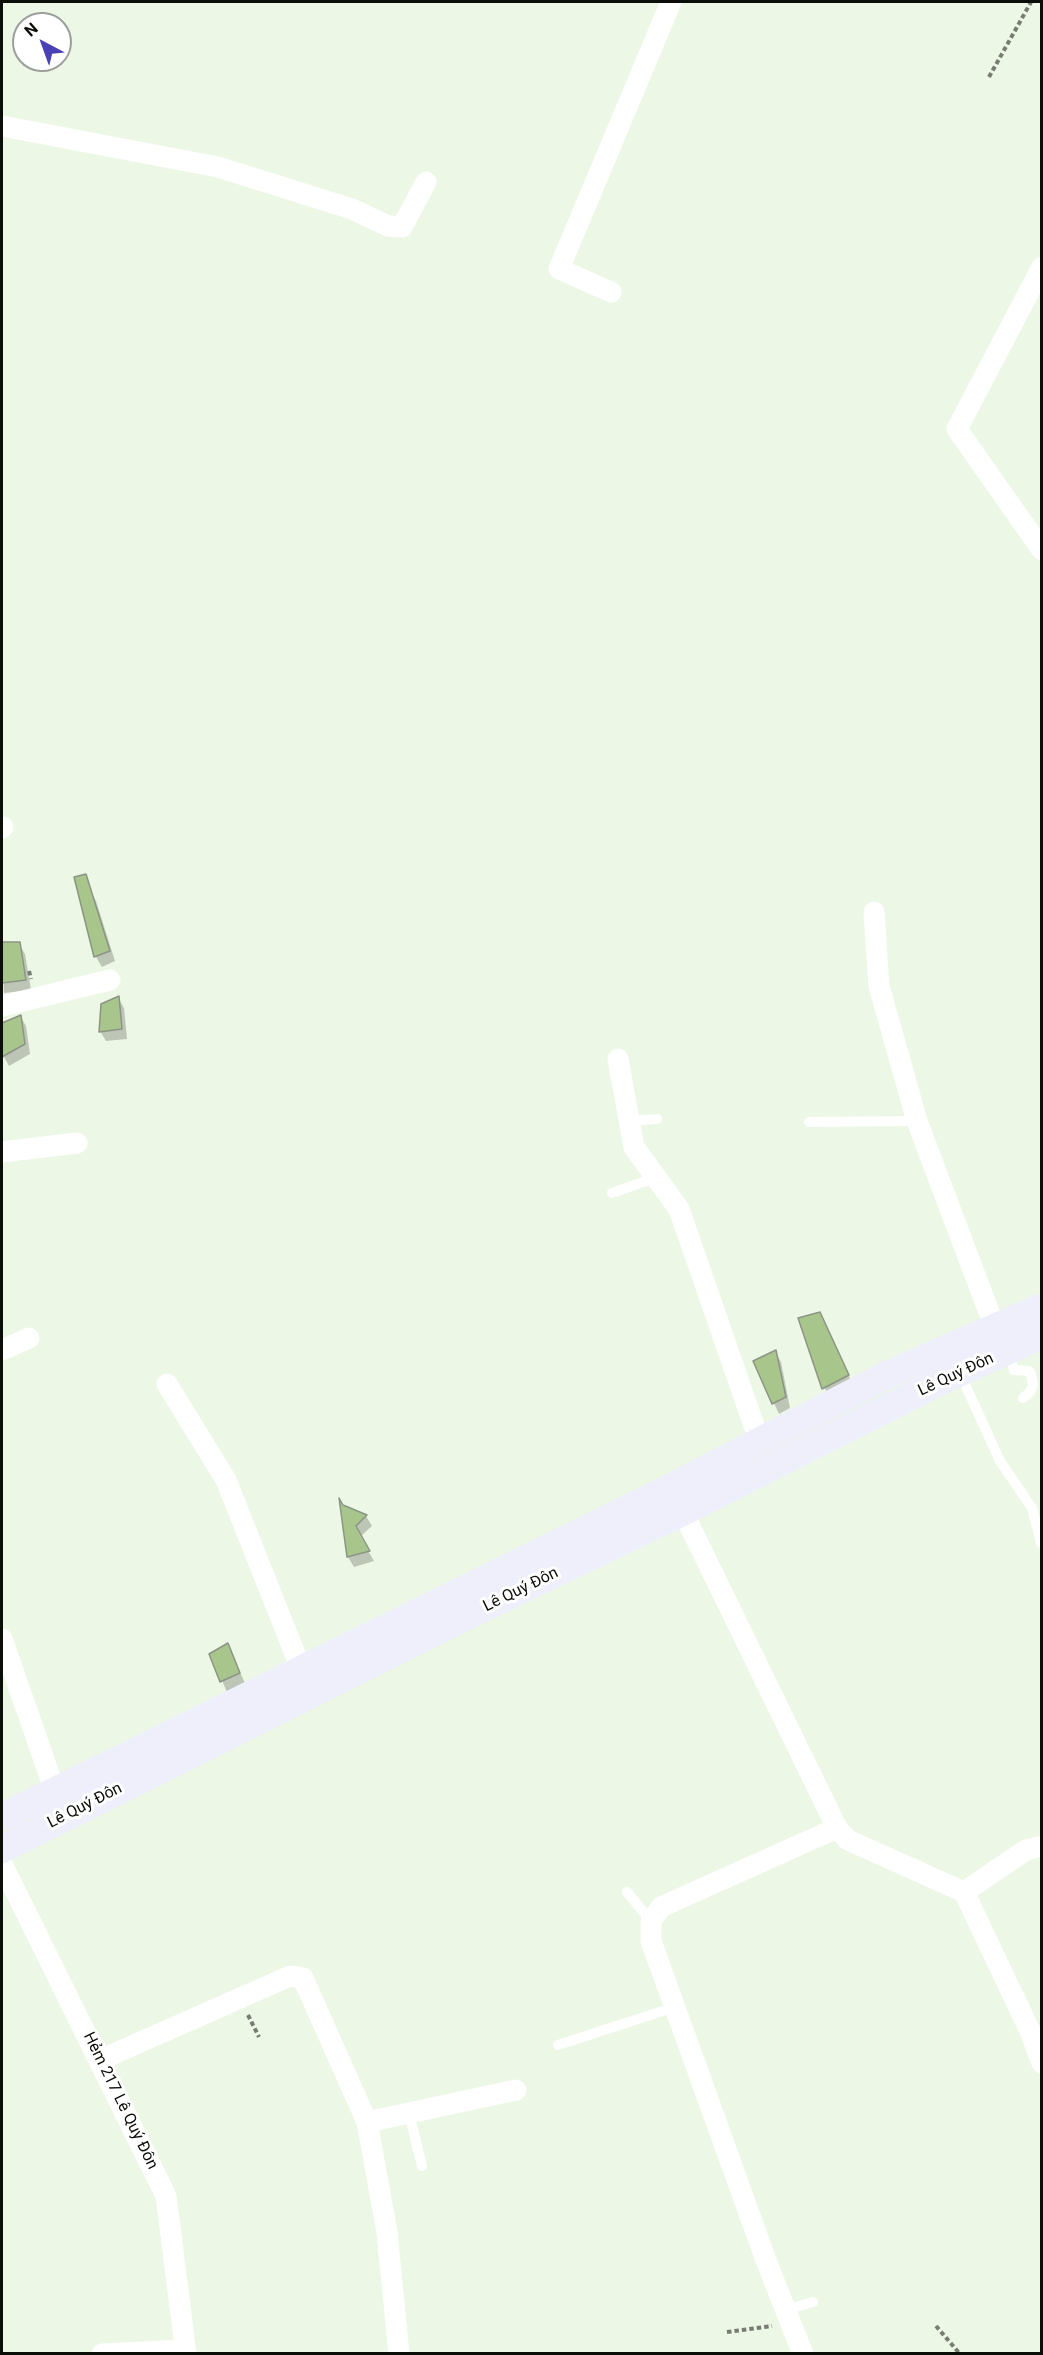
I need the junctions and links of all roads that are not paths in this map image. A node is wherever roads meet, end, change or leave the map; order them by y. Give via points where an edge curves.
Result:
1 (671, 2) edge
2 (2, 126) edge
3 (426, 182) dead end
4 (1041, 267) edge
5 (611, 292) dead end
6 (1041, 550) edge
7 (874, 912) dead end
8 (110, 980) dead end
9 (2, 1006) edge
10 (618, 1059) dead end
11 (657, 1119) dead end
12 (630, 1121) junction
13 (916, 1121) junction
14 (808, 1122) dead end
15 (76, 1143) dead end
16 (2, 1152) edge
17 (657, 1177) junction
18 (612, 1193) dead end
19 (1041, 1307) edge
20 (1041, 1335) edge
21 (29, 1338) dead end
22 (1001, 1339) junction
23 (2, 1350) edge
24 (959, 1372) junction
25 (167, 1384) dead end
26 (1023, 1398) dead end
27 (759, 1440) junction
28 (683, 1512) junction
29 (1041, 1543) edge
30 (469, 1600) junction
31 (2, 1639) edge
32 (301, 1669) junction
33 (55, 1791) junction
34 (2, 1817) edge
35 (837, 1828) junction
36 (1041, 1846) edge
37 (2, 1849) edge
38 (2, 1864) edge
39 (627, 1892) dead end
40 (964, 1892) junction
41 (651, 1921) junction
42 (675, 2007) junction
43 (558, 2045) dead end
44 (100, 2060) junction
45 (1041, 2063) edge
46 (516, 2090) dead end
47 (409, 2113) junction
48 (367, 2122) junction
49 (422, 2166) dead end
50 (813, 2302) dead end
51 (788, 2317) junction
52 (185, 2352) edge
53 (102, 2354) edge
54 (399, 2354) edge
55 (803, 2354) edge

1 - 5 street via 560,269
2 - 3 street via 218,167 352,209 388,226 402,227
4 - 6 street via 957,429
7 - 13 street via 879,986
8 - 9 street
10 - 12 street
11 - 12 lane
12 - 17 street via 634,1147
13 - 14 lane
13 - 22 street
15 - 16 street
17 - 18 lane
17 - 27 street via 680,1209
19 - 22 main road, Lê Quý Đôn
20 - 22 main road, Lê Quý Đôn
21 - 23 street
22 - 24 main road, Lê Quý Đôn
22 - 26 lane via 1014,1370 1031,1374 1033,1385
22 - 27 main road, Lê Quý Đôn via 889,1374
24 - 28 main road, Lê Quý Đôn
24 - 29 lane via 1000,1461 1032,1508
25 - 32 street via 226,1480
27 - 30 main road, Lê Quý Đôn
28 - 30 main road, Lê Quý Đôn
28 - 35 street
30 - 32 main road, Lê Quý Đôn
30 - 37 main road, Lê Quý Đôn
31 - 33 street
32 - 33 main road, Lê Quý Đôn
33 - 34 main road, Lê Quý Đôn
35 - 40 street via 848,1840
35 - 41 street via 660,1907
36 - 40 street via 1026,1850
38 - 44 street, Hẻm 217 Lê Quý Đôn
39 - 41 lane
40 - 45 street via 1030,2031
41 - 42 street via 651,1941
42 - 43 lane
42 - 51 street
44 - 48 street via 290,1976 303,1978
44 - 52 street, Hẻm 217 Lê Quý Đôn via 166,2196
46 - 47 street
47 - 48 street
47 - 49 lane
48 - 54 street via 387,2232
50 - 51 lane
51 - 55 street
52 - 53 street

